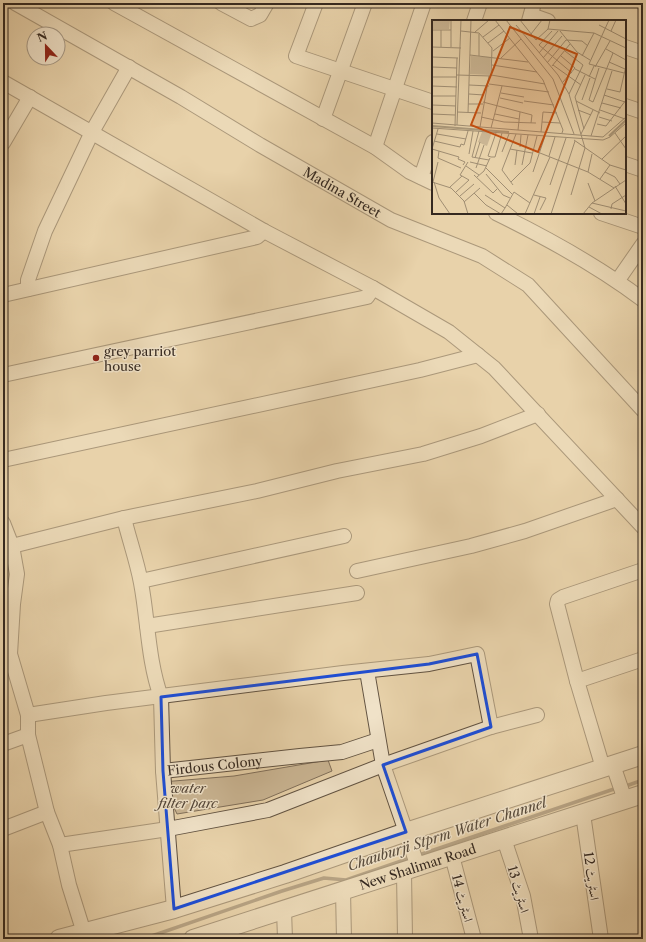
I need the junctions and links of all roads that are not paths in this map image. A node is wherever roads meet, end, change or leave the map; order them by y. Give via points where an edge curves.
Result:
1 (17, 3) edge
2 (114, 3) edge
3 (221, 3) edge
4 (267, 3) edge
5 (316, 3) edge
6 (365, 3) edge
7 (424, 3) edge
8 (480, 3) edge
9 (531, 13) edge
10 (474, 20) edge
11 (546, 20) edge
12 (626, 47) edge
13 (643, 53) edge
14 (129, 67) junction
15 (341, 71) junction
16 (3, 82) edge
17 (395, 89) junction
18 (30, 97) junction
19 (432, 102) edge
20 (626, 106) edge
21 (643, 112) edge
22 (324, 119) junction
23 (92, 132) junction
24 (3, 143) edge
25 (375, 147) junction
26 (432, 148) edge
27 (626, 164) edge
28 (643, 170) edge
29 (427, 180) edge
30 (498, 214) edge
31 (604, 214) edge
32 (643, 227) edge
33 (264, 231) junction
34 (643, 244) edge
35 (618, 280) junction
36 (373, 288) junction
37 (28, 289) junction
38 (3, 295) edge
39 (643, 300) edge
40 (478, 355) junction
41 (3, 375) edge
42 (643, 410) edge
43 (538, 414) junction
44 (3, 460) edge
45 (3, 464) edge
46 (3, 470) edge
47 (617, 499) junction
48 (124, 518) junction
49 (3, 523) edge
50 (643, 527) edge
51 (344, 536) dead end
52 (12, 546) junction
53 (9, 562) edge
54 (643, 570) edge
55 (357, 571) dead end
56 (141, 582) junction
57 (357, 593) dead end
58 (147, 626) junction
59 (7, 655) edge
60 (643, 659) edge
61 (367, 671) junction
62 (577, 681) junction
63 (161, 697) junction
64 (28, 715) junction
65 (536, 715) dead end
66 (491, 727) junction
67 (28, 735) junction
68 (378, 740) junction
69 (3, 744) edge
70 (643, 755) edge
71 (383, 765) junction
72 (611, 769) junction
73 (163, 771) junction
74 (643, 794) edge
75 (624, 797) junction
76 (47, 812) junction
77 (584, 814) junction
78 (3, 829) edge
79 (168, 830) junction
80 (407, 836) junction
81 (504, 840) junction
82 (60, 845) junction
83 (452, 856) junction
84 (412, 866) junction
85 (343, 891) junction
86 (174, 909) junction
87 (284, 910) junction
88 (84, 933) junction
89 (232, 933) edge
90 (59, 939) edge
91 (193, 939) edge
92 (285, 939) edge
93 (344, 939) edge
94 (405, 939) edge
95 (474, 939) edge
96 (531, 939) edge
97 (601, 939) edge

1 - 14 street, Madina Street
2 - 22 street
3 - 4 street via 251,19 260,16
5 - 15 street via 296,56
6 - 15 street
7 - 17 street
8 - 10 street
9 - 11 street
12 - 13 street
14 - 23 street
14 - 42 street, Madina Street via 391,220 482,256 528,285
15 - 17 street
15 - 22 street
16 - 18 street
17 - 19 street
17 - 25 street
18 - 23 street
18 - 24 street
20 - 21 street
22 - 25 street
23 - 33 street
23 - 37 street via 45,231 28,280
25 - 29 street via 410,172
26 - 29 street
27 - 28 street
30 - 35 street via 556,243
31 - 32 street
33 - 36 street
33 - 37 street via 257,237
34 - 35 street
35 - 39 street
36 - 40 street via 449,332
36 - 41 street via 367,297
37 - 38 street
40 - 43 street
40 - 44 street via 420,370
43 - 47 street
43 - 48 street via 481,436 423,454
45 - 46 street
47 - 50 street
47 - 55 street via 525,531 471,546
48 - 52 street
48 - 56 street
49 - 52 street
51 - 56 street
52 - 53 street
53 - 59 street via 17,574
54 - 62 street via 563,596 558,600
56 - 58 street
57 - 58 street
58 - 63 street
59 - 64 street
60 - 62 street
61 - 63 street
61 - 66 street via 429,664 477,654
61 - 68 street
62 - 72 street
63 - 64 street
63 - 73 street
64 - 67 street
65 - 66 street
66 - 71 street
67 - 69 street
67 - 76 street
68 - 71 street
68 - 73 street, Firdous Colony via 342,752
70 - 72 street
71 - 79 street via 268,810
71 - 80 street
72 - 75 street
72 - 80 street
73 - 79 street, Firdous Colony
74 - 75 street, New Shalimar Road
75 - 77 street, New Shalimar Road
76 - 78 street
76 - 82 street
77 - 81 street, New Shalimar Road
77 - 97 street, اسٹریٹ 12
79 - 82 street
79 - 86 street, Firdous Colony
80 - 84 street
80 - 86 street
81 - 83 street, New Shalimar Road
81 - 96 street, اسٹریٹ 13 via 522,896
82 - 88 street
83 - 84 street, New Shalimar Road
83 - 95 street, اسٹریٹ 14
84 - 85 street, New Shalimar Road
84 - 94 street
85 - 87 street, New Shalimar Road
85 - 93 street
86 - 88 street
87 - 89 street, New Shalimar Road
87 - 92 street
88 - 90 street
89 - 91 street, New Shalimar Road

